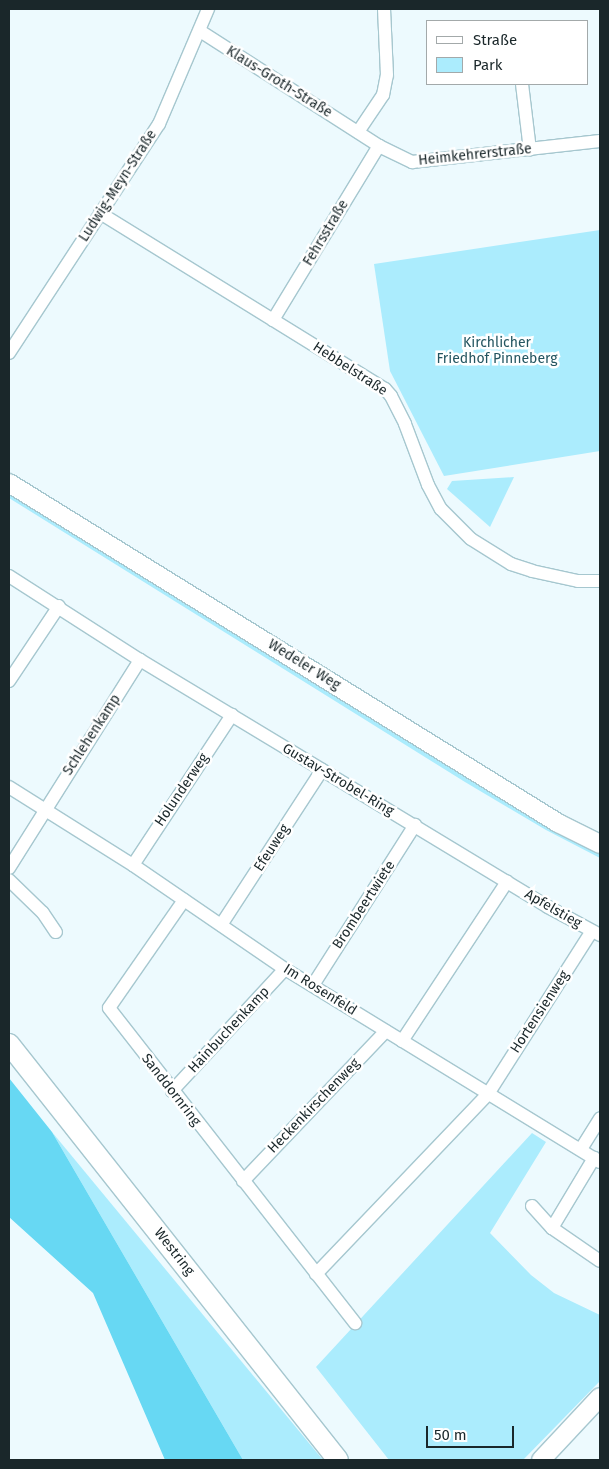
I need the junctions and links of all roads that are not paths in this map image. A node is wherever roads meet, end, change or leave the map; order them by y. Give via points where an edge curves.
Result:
1 (208, 9) edge
2 (384, 9) edge
3 (200, 31) junction
4 (522, 85) edge
5 (358, 132) junction
6 (600, 141) edge
7 (379, 146) junction
8 (530, 150) junction
9 (100, 212) junction
10 (273, 320) junction
11 (9, 352) edge
12 (9, 483) edge
13 (9, 576) edge
14 (600, 582) edge
15 (59, 606) junction
16 (140, 660) junction
17 (9, 681) edge
18 (232, 715) junction
19 (322, 770) junction
20 (9, 787) edge
21 (44, 810) junction
22 (415, 826) junction
23 (600, 844) edge
24 (132, 865) junction
25 (9, 868) edge
26 (9, 880) edge
27 (507, 882) junction
28 (184, 900) junction
29 (221, 925) junction
30 (56, 932) dead end
31 (596, 933) edge
32 (285, 969) junction
33 (312, 985) junction
34 (386, 1031) junction
35 (402, 1041) junction
36 (9, 1044) edge
37 (172, 1091) junction
38 (488, 1094) junction
39 (600, 1118) edge
40 (581, 1149) junction
41 (597, 1160) edge
42 (243, 1181) junction
43 (532, 1206) dead end
44 (552, 1228) junction
45 (600, 1261) edge
46 (316, 1274) junction
47 (355, 1323) dead end
48 (600, 1397) edge
49 (338, 1460) edge
50 (541, 1460) edge

1 - 3 street, Ludwig-Meyn-Straße
2 - 5 street via 387,75 382,95
3 - 5 street, Klaus-Groth-Straße
3 - 9 street, Ludwig-Meyn-Straße via 160,124
4 - 8 street
5 - 7 street, Heimkehrerstraße
6 - 8 street, Heimkehrerstraße
7 - 8 street, Heimkehrerstraße via 403,159 422,163
7 - 10 street, Fehrsstraße
9 - 10 street, Hebbelstraße
9 - 11 street, Ludwig-Meyn-Straße
10 - 14 street, Hebbelstraße via 385,389 405,424 428,485 441,509 471,539 511,564 532,571 578,581
12 - 23 main road, Wedeler Weg via 550,818
13 - 15 street, Gustav-Strobel-Ring
15 - 16 street, Gustav-Strobel-Ring
15 - 17 street
16 - 18 street, Gustav-Strobel-Ring
16 - 21 street, Schlehenkamp
18 - 19 street, Gustav-Strobel-Ring
18 - 24 street, Holunderweg
19 - 22 street, Gustav-Strobel-Ring
19 - 29 street, Efeuweg
20 - 21 street, Im Rosenfeld
21 - 24 street, Im Rosenfeld
21 - 25 street
22 - 27 street, Gustav-Strobel-Ring
22 - 33 street, Brombeertwiete
24 - 28 street, Im Rosenfeld
26 - 30 street via 43,913
27 - 31 street, Apfelstieg
27 - 35 street
28 - 29 street, Im Rosenfeld
28 - 37 street, Sanddornring via 109,1008
29 - 32 street, Im Rosenfeld
31 - 38 street, Hortensienweg
32 - 33 street, Im Rosenfeld
32 - 37 street, Hainbuchenkamp
33 - 34 street, Im Rosenfeld
34 - 35 street, Im Rosenfeld
34 - 42 street, Heckenkirschenweg
35 - 38 street, Im Rosenfeld
36 - 49 main road, Westring
37 - 42 street, Sanddornring
38 - 40 street, Im Rosenfeld
38 - 46 street
39 - 40 street
40 - 41 street, Im Rosenfeld
41 - 44 street
42 - 46 street, Sanddornring
43 - 44 street
44 - 45 street
46 - 47 street, Sanddornring
48 - 50 main road

